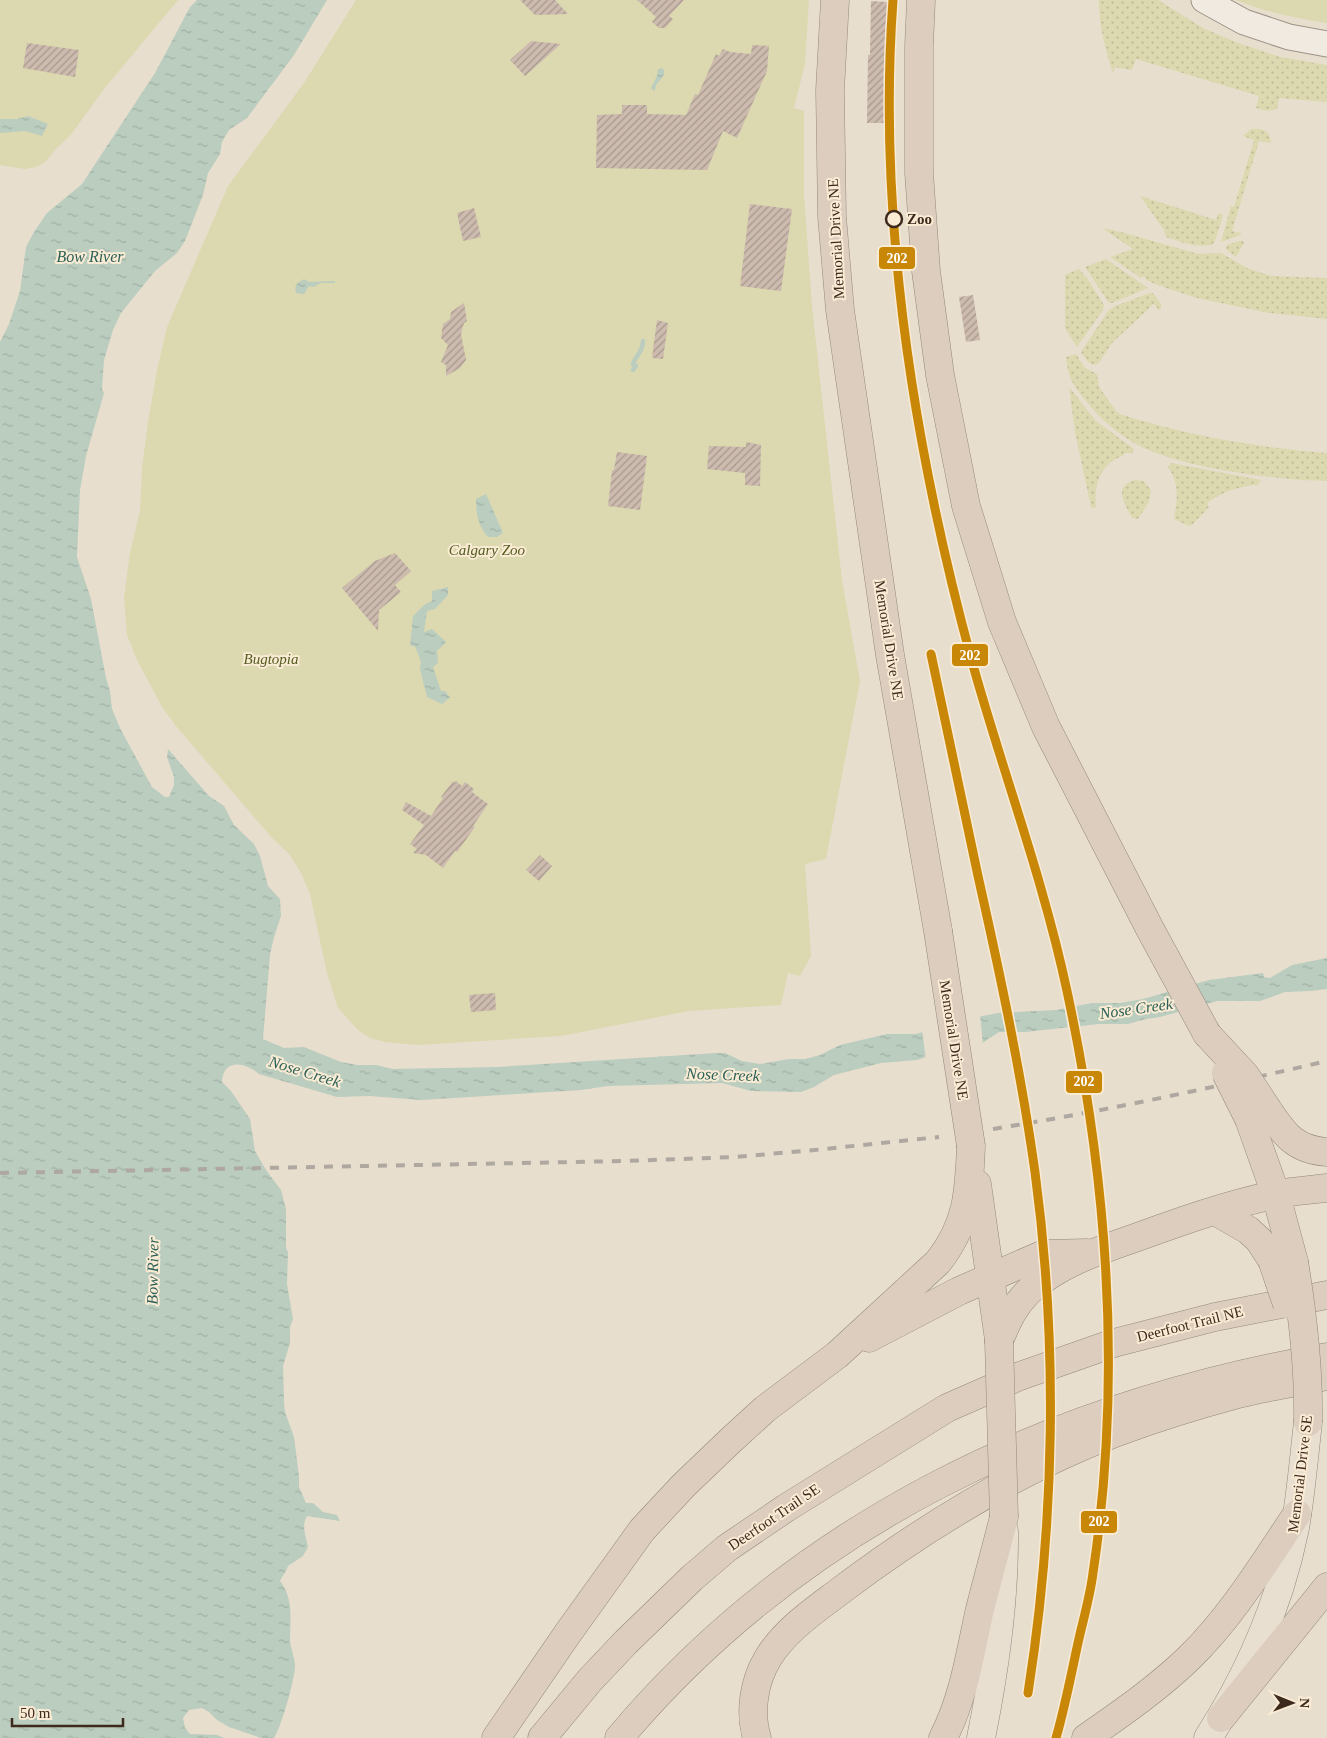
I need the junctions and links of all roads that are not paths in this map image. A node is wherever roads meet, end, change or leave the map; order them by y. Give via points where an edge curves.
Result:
1 (835, 0) edge
2 (921, 0) edge
3 (1204, 0) edge
4 (1327, 44) edge
5 (1258, 1114) junction
6 (971, 1146) junction
7 (1327, 1152) edge
8 (1327, 1188) edge
9 (1276, 1194) junction
10 (1215, 1210) junction
11 (1094, 1253) junction
12 (1283, 1261) junction
13 (991, 1276) junction
14 (1327, 1295) edge
15 (999, 1341) junction
16 (837, 1355) junction
17 (1317, 1355) edge
18 (1055, 1362) joint
19 (1327, 1376) edge
20 (1308, 1422) joint
21 (1297, 1514) junction
22 (1004, 1517) junction
23 (1327, 1587) edge
24 (1215, 1728) edge
25 (496, 1738) edge
26 (542, 1738) edge
27 (620, 1738) edge
28 (757, 1738) edge
29 (943, 1738) edge
30 (981, 1738) edge
31 (1086, 1738) edge

1 - 6 highway, Memorial Drive NE, bridge via 830,90 832,217 840,310 890,656 938,931
2 - 5 highway, bridge via 920,172 926,271 940,375 966,506 1002,622 1046,727 1207,1034 1245,1075
3 - 4 street via 1244,22 1289,37
5 - 7 highway via 1299,1146
5 - 9 highway
6 - 13 highway, Memorial Drive NE
6 - 16 highway via 964,1214 950,1246 938,1262
8 - 9 highway
9 - 10 highway
9 - 12 highway, Memorial Drive SE
10 - 11 highway
10 - 12 highway via 1248,1230
11 - 13 highway via 1044,1254
11 - 15 highway via 1045,1278 1028,1292 1013,1310
12 - 17 highway, Memorial Drive SE, bridge
13 - 15 highway
13 - 16 highway
14 - 18 highway, Deerfoot Trail NE via 1215,1317
15 - 22 highway, bridge
16 - 25 highway via 766,1409 642,1530
17 - 20 highway, Memorial Drive SE, bridge
17 - 27 highway via 1121,1407 1078,1422 975,1465 912,1497 806,1565 771,1592 677,1675
18 - 26 highway, Deerfoot Trail SE via 947,1408 727,1548 626,1642
19 - 28 highway via 1239,1394 1116,1433 1036,1467 887,1555 790,1632 768,1658 755,1692 753,1708
20 - 21 main road, Memorial Drive SE
21 - 24 main road, Memorial Drive SE via 1271,1616
21 - 31 highway via 1218,1626 1190,1658 1130,1708
22 - 29 highway via 969,1661
22 - 30 main road via 1005,1568 999,1637
23 - 24 highway

